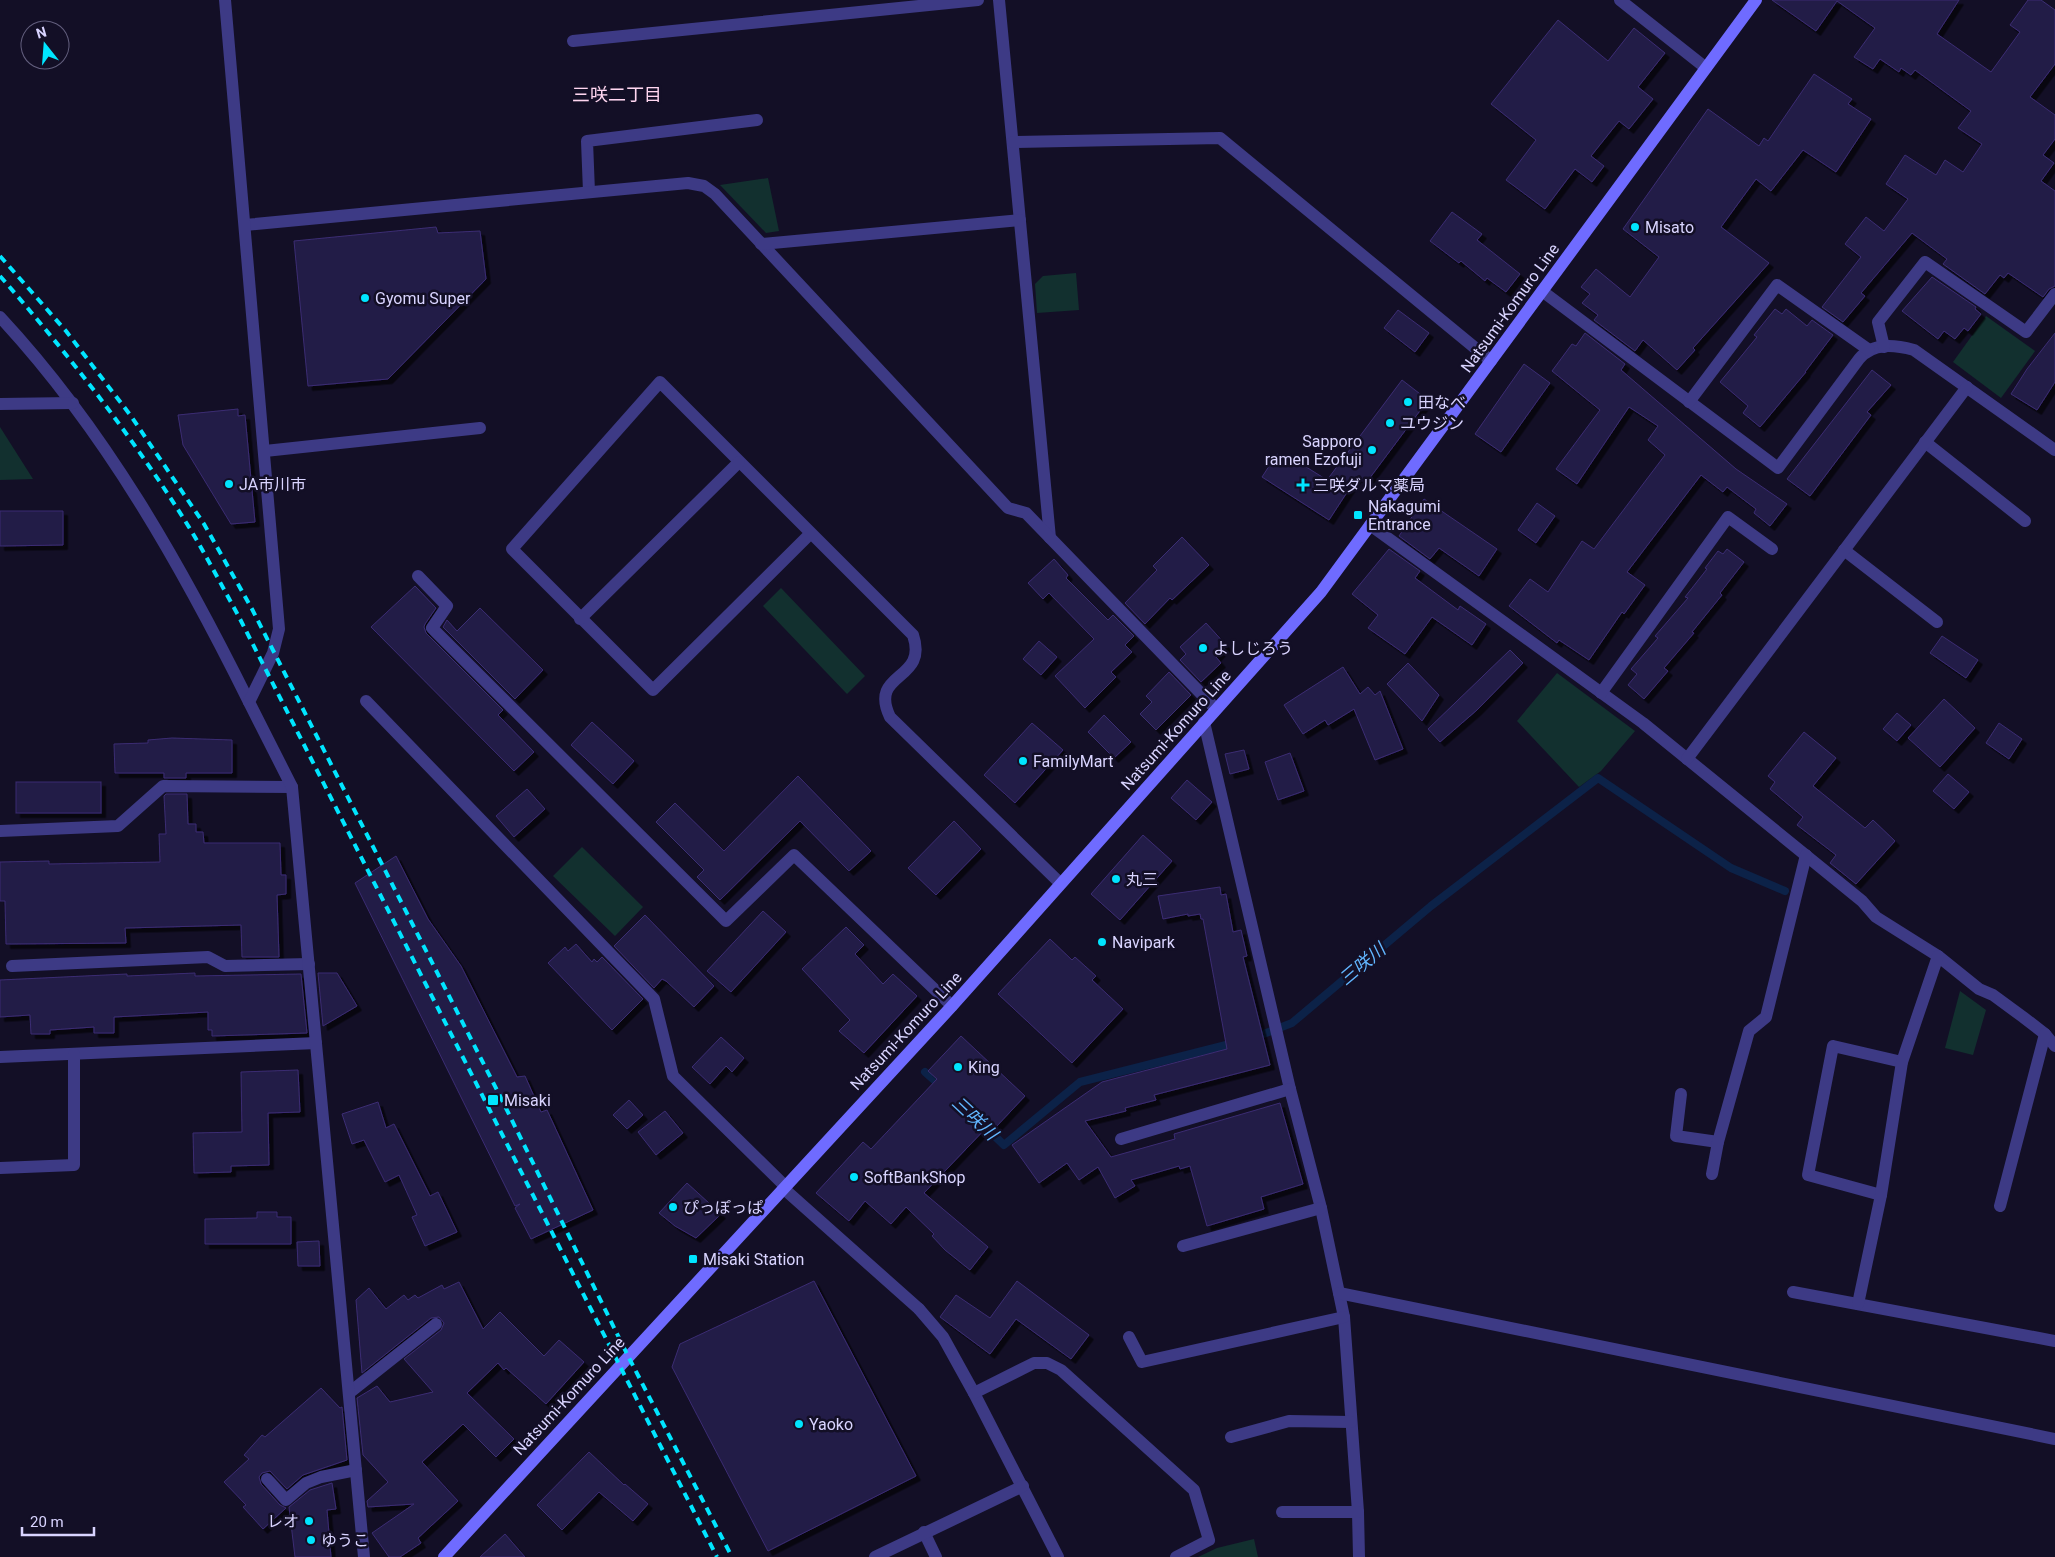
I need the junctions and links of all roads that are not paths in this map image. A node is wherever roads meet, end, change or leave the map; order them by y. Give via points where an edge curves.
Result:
1 (225, 0) edge
2 (978, 0) edge
3 (999, 0) edge
4 (1620, 0) edge
5 (1756, 0) edge
6 (573, 41) dead end
7 (1706, 68) junction
8 (756, 120) dead end
9 (1013, 142) junction
10 (589, 192) junction
11 (1020, 220) junction
12 (245, 226) junction
13 (762, 244) junction
14 (1542, 291) junction
15 (2055, 294) edge
16 (0, 317) edge
17 (1884, 346) junction
18 (1869, 350) junction
19 (1491, 361) junction
20 (1966, 387) junction
21 (1689, 402) junction
22 (73, 403) junction
23 (0, 404) edge
24 (480, 428) dead end
25 (1925, 442) junction
26 (2055, 450) edge
27 (265, 451) junction
28 (739, 462) junction
29 (2025, 521) dead end
30 (1370, 525) junction
31 (810, 534) junction
32 (1050, 538) junction
33 (1772, 549) dead end
34 (1844, 550) junction
35 (418, 576) dead end
36 (580, 619) junction
37 (1937, 622) dead end
38 (1601, 692) junction
39 (366, 701) dead end
40 (250, 702) junction
41 (1216, 709) junction
42 (1204, 722) junction
43 (1687, 759) junction
44 (292, 787) junction
45 (0, 831) edge
46 (1806, 855) junction
47 (1060, 883) junction
48 (1938, 956) junction
49 (309, 964) junction
50 (12, 966) dead end
51 (952, 1006) junction
52 (2045, 1034) junction
53 (316, 1043) junction
54 (2055, 1046) edge
55 (74, 1054) junction
56 (0, 1057) edge
57 (1902, 1062) junction
58 (1290, 1089) junction
59 (1681, 1094) dead end
60 (1121, 1139) dead end
61 (1718, 1142) junction
62 (0, 1168) edge
63 (1712, 1174) dead end
64 (784, 1187) junction
65 (1881, 1195) junction
66 (2000, 1206) dead end
67 (1320, 1208) junction
68 (1183, 1246) dead end
69 (1793, 1292) dead end
70 (1339, 1293) junction
71 (1858, 1304) junction
72 (1344, 1317) junction
73 (436, 1324) dead end
74 (1130, 1337) dead end
75 (2055, 1341) edge
76 (349, 1393) junction
77 (974, 1393) junction
78 (1351, 1422) junction
79 (1231, 1437) dead end
80 (2055, 1439) edge
81 (356, 1470) junction
82 (267, 1479) dead end
83 (1023, 1486) junction
84 (1282, 1512) dead end
85 (1358, 1512) junction
86 (924, 1532) junction
87 (364, 1557) edge
88 (444, 1557) edge
89 (875, 1557) edge
90 (936, 1557) edge
91 (1058, 1557) edge
92 (1176, 1557) edge
93 (1358, 1557) edge

1 - 12 street
2 - 6 street
3 - 9 street
4 - 7 street
5 - 7 main road, Natsumi-Komuro Line
7 - 14 main road, Natsumi-Komuro Line
8 - 10 street via 587,141
9 - 11 street
9 - 19 street via 1220,138
10 - 12 street
10 - 13 street via 688,182 704,186
11 - 13 street
11 - 32 street
12 - 27 street
13 - 32 street via 1008,508 1026,513
14 - 19 main road, Natsumi-Komuro Line
14 - 21 street
15 - 17 street via 2026,332 1925,262 1878,322
16 - 22 street via 34,353
17 - 18 street
17 - 20 street via 1914,350
18 - 21 street via 1777,285
18 - 21 street via 1778,468
19 - 30 main road, Natsumi-Komuro Line
20 - 25 street
20 - 26 street
22 - 23 street
22 - 40 street via 164,541
24 - 27 street
25 - 29 street
25 - 34 street
27 - 40 street via 279,629 273,653
28 - 31 street
28 - 36 street
28 - 36 street via 660,382 512,549
30 - 38 street
30 - 41 main road, Natsumi-Komuro Line via 1321,592
31 - 36 street via 653,690
31 - 47 street via 913,635 916,657 886,688 883,696 890,717
32 - 41 street
33 - 38 street via 1728,517
34 - 37 street
34 - 43 street
35 - 51 street via 447,606 432,628 726,921 794,855
38 - 43 street
39 - 64 street via 654,999 673,1076
40 - 44 street
41 - 42 main road, Natsumi-Komuro Line
42 - 47 main road, Natsumi-Komuro Line
42 - 58 street
43 - 46 street
44 - 45 street via 163,786 118,826
44 - 49 street
46 - 48 street via 1862,901 1876,917
46 - 61 street via 1766,1017 1749,1031
47 - 51 main road, Natsumi-Komuro Line
48 - 52 street via 1979,989 1993,995
48 - 57 street
49 - 50 street via 225,966 208,956
49 - 53 street
51 - 64 main road, Natsumi-Komuro Line
52 - 54 street
52 - 66 street
53 - 55 street
53 - 76 street
55 - 56 street
55 - 62 street via 74,1165
57 - 65 street
57 - 65 street via 1833,1046 1808,1175
58 - 60 street
58 - 67 street
59 - 61 street via 1676,1136
61 - 63 street
64 - 77 street via 919,1309 943,1337
64 - 88 main road, Natsumi-Komuro Line
65 - 71 street
67 - 68 street
67 - 70 street
69 - 71 street
70 - 72 street
70 - 80 street
71 - 75 street
72 - 74 street via 1142,1362
72 - 78 street
73 - 76 street
76 - 81 street
77 - 83 street
77 - 92 street via 1034,1363 1047,1363 1061,1370 1194,1490 1209,1540
78 - 79 street via 1289,1421
78 - 85 street
81 - 82 street via 306,1483 286,1500
81 - 87 street
83 - 86 street
83 - 91 street
84 - 85 street
85 - 93 street
86 - 89 street
86 - 90 street

